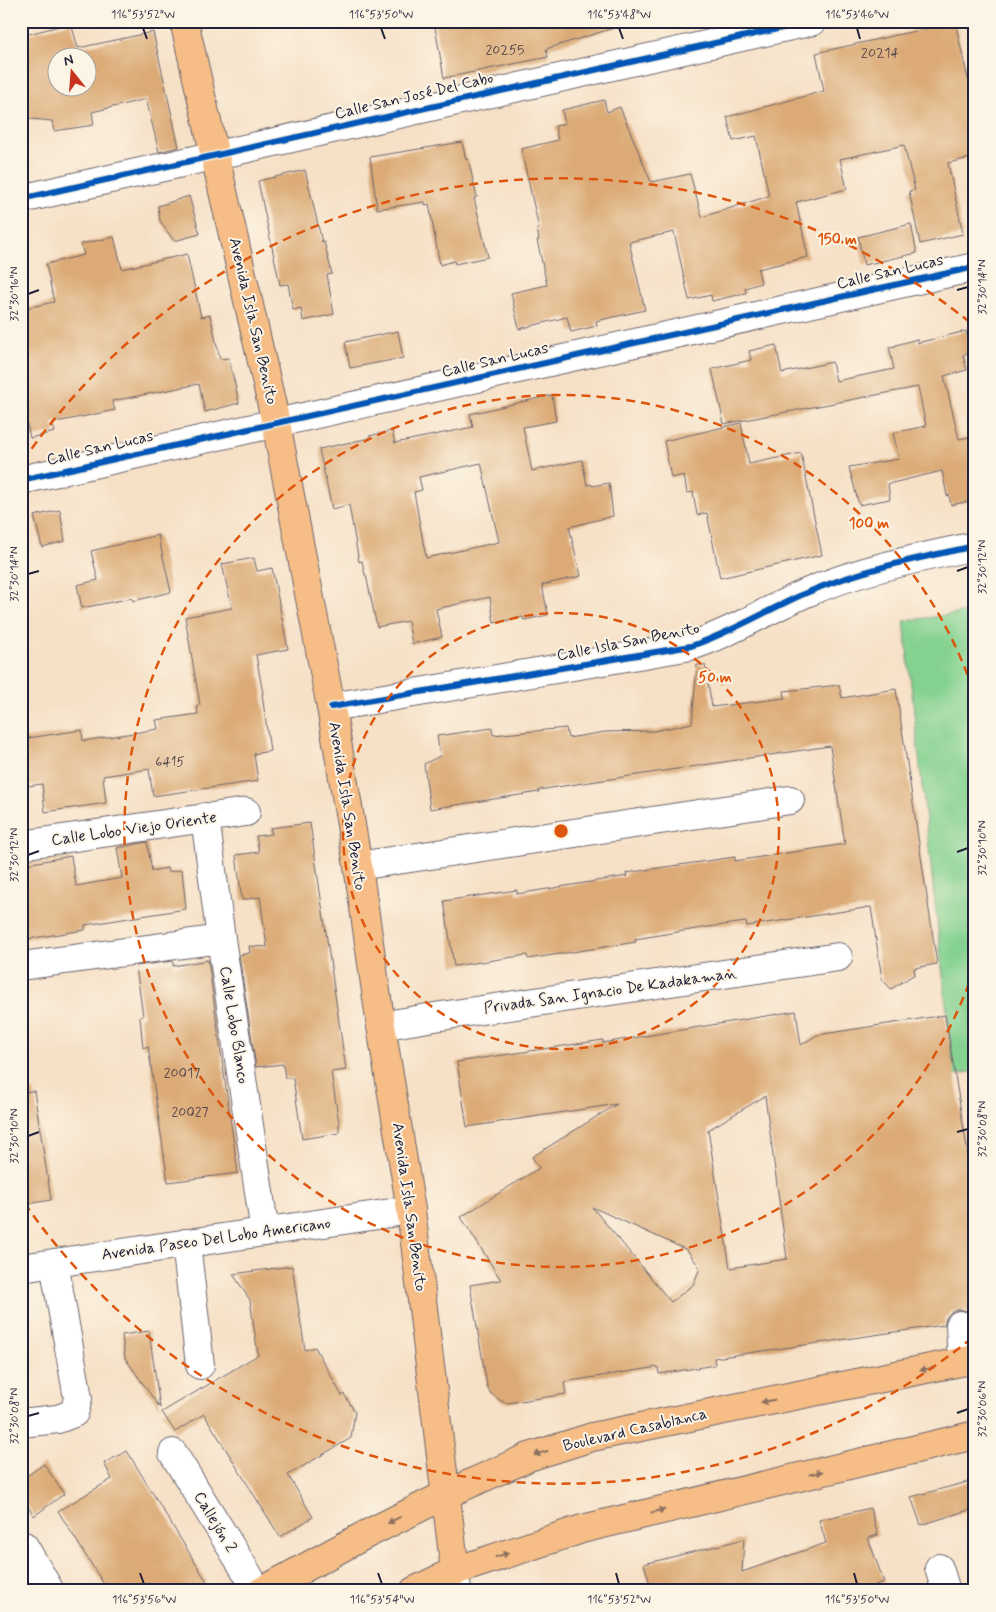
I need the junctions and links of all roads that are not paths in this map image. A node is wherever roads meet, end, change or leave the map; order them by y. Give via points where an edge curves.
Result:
1 (184, 21) edge
2 (813, 21) edge
3 (215, 155) junction
4 (21, 199) edge
5 (975, 267) edge
6 (276, 423) junction
7 (21, 480) edge
8 (975, 546) edge
9 (331, 707) junction
10 (790, 800) dead end
11 (246, 812) dead end
12 (205, 817) junction
13 (21, 845) edge
14 (358, 866) junction
15 (221, 939) junction
16 (838, 957) dead end
17 (21, 966) edge
18 (381, 1026) junction
19 (410, 1210) junction
20 (265, 1232) junction
21 (186, 1243) junction
22 (54, 1263) junction
23 (21, 1268) edge
24 (960, 1325) dead end
25 (968, 1360) edge
26 (200, 1366) dead end
27 (21, 1423) edge
28 (975, 1435) edge
29 (173, 1453) dead end
30 (447, 1494) junction
31 (24, 1546) dead end
32 (456, 1581) edge
33 (50, 1591) edge
34 (258, 1591) edge
35 (262, 1591) edge
36 (414, 1591) edge

1 - 3 main road, Avenida Isla San Benito
2 - 3 street, Calle San José Del Cabo
3 - 4 street, Calle San José Del Cabo
3 - 6 main road, Avenida Isla San Benito
5 - 6 street, Calle San Lucas
6 - 7 street, Calle San Lucas
6 - 9 main road, Avenida Isla San Benito
8 - 9 street, Calle Isla San Benito via 882,567 816,589 691,646
9 - 14 main road, Avenida Isla San Benito
10 - 14 street
11 - 12 street, Calle Lobo Viejo Oriente
12 - 13 street, Calle Lobo Viejo Oriente
12 - 15 street, Calle Lobo Blanco
14 - 18 main road, Avenida Isla San Benito
15 - 17 street
15 - 20 street, Calle Lobo Blanco
16 - 18 street, Privada San Ignacio De Kadakaman
18 - 19 main road, Avenida Isla San Benito
19 - 20 street, Avenida Paseo Del Lobo Americano
19 - 30 main road, Avenida Isla San Benito
20 - 21 street, Avenida Paseo Del Lobo Americano
21 - 22 street, Avenida Paseo Del Lobo Americano
21 - 26 street
22 - 23 street, Avenida Paseo Del Lobo Americano
22 - 27 street via 78,1398 74,1413 58,1419
24 - 25 street
25 -> 30 main road, Boulevard Casablanca via 592,1437 529,1456
32 -> 28 main road via 582,1529
29 - 34 street, Callejón 2
30 - 32 main road, Avenida Isla San Benito
30 -> 35 main road, Boulevard Casablanca
31 - 33 street
32 - 36 main road

